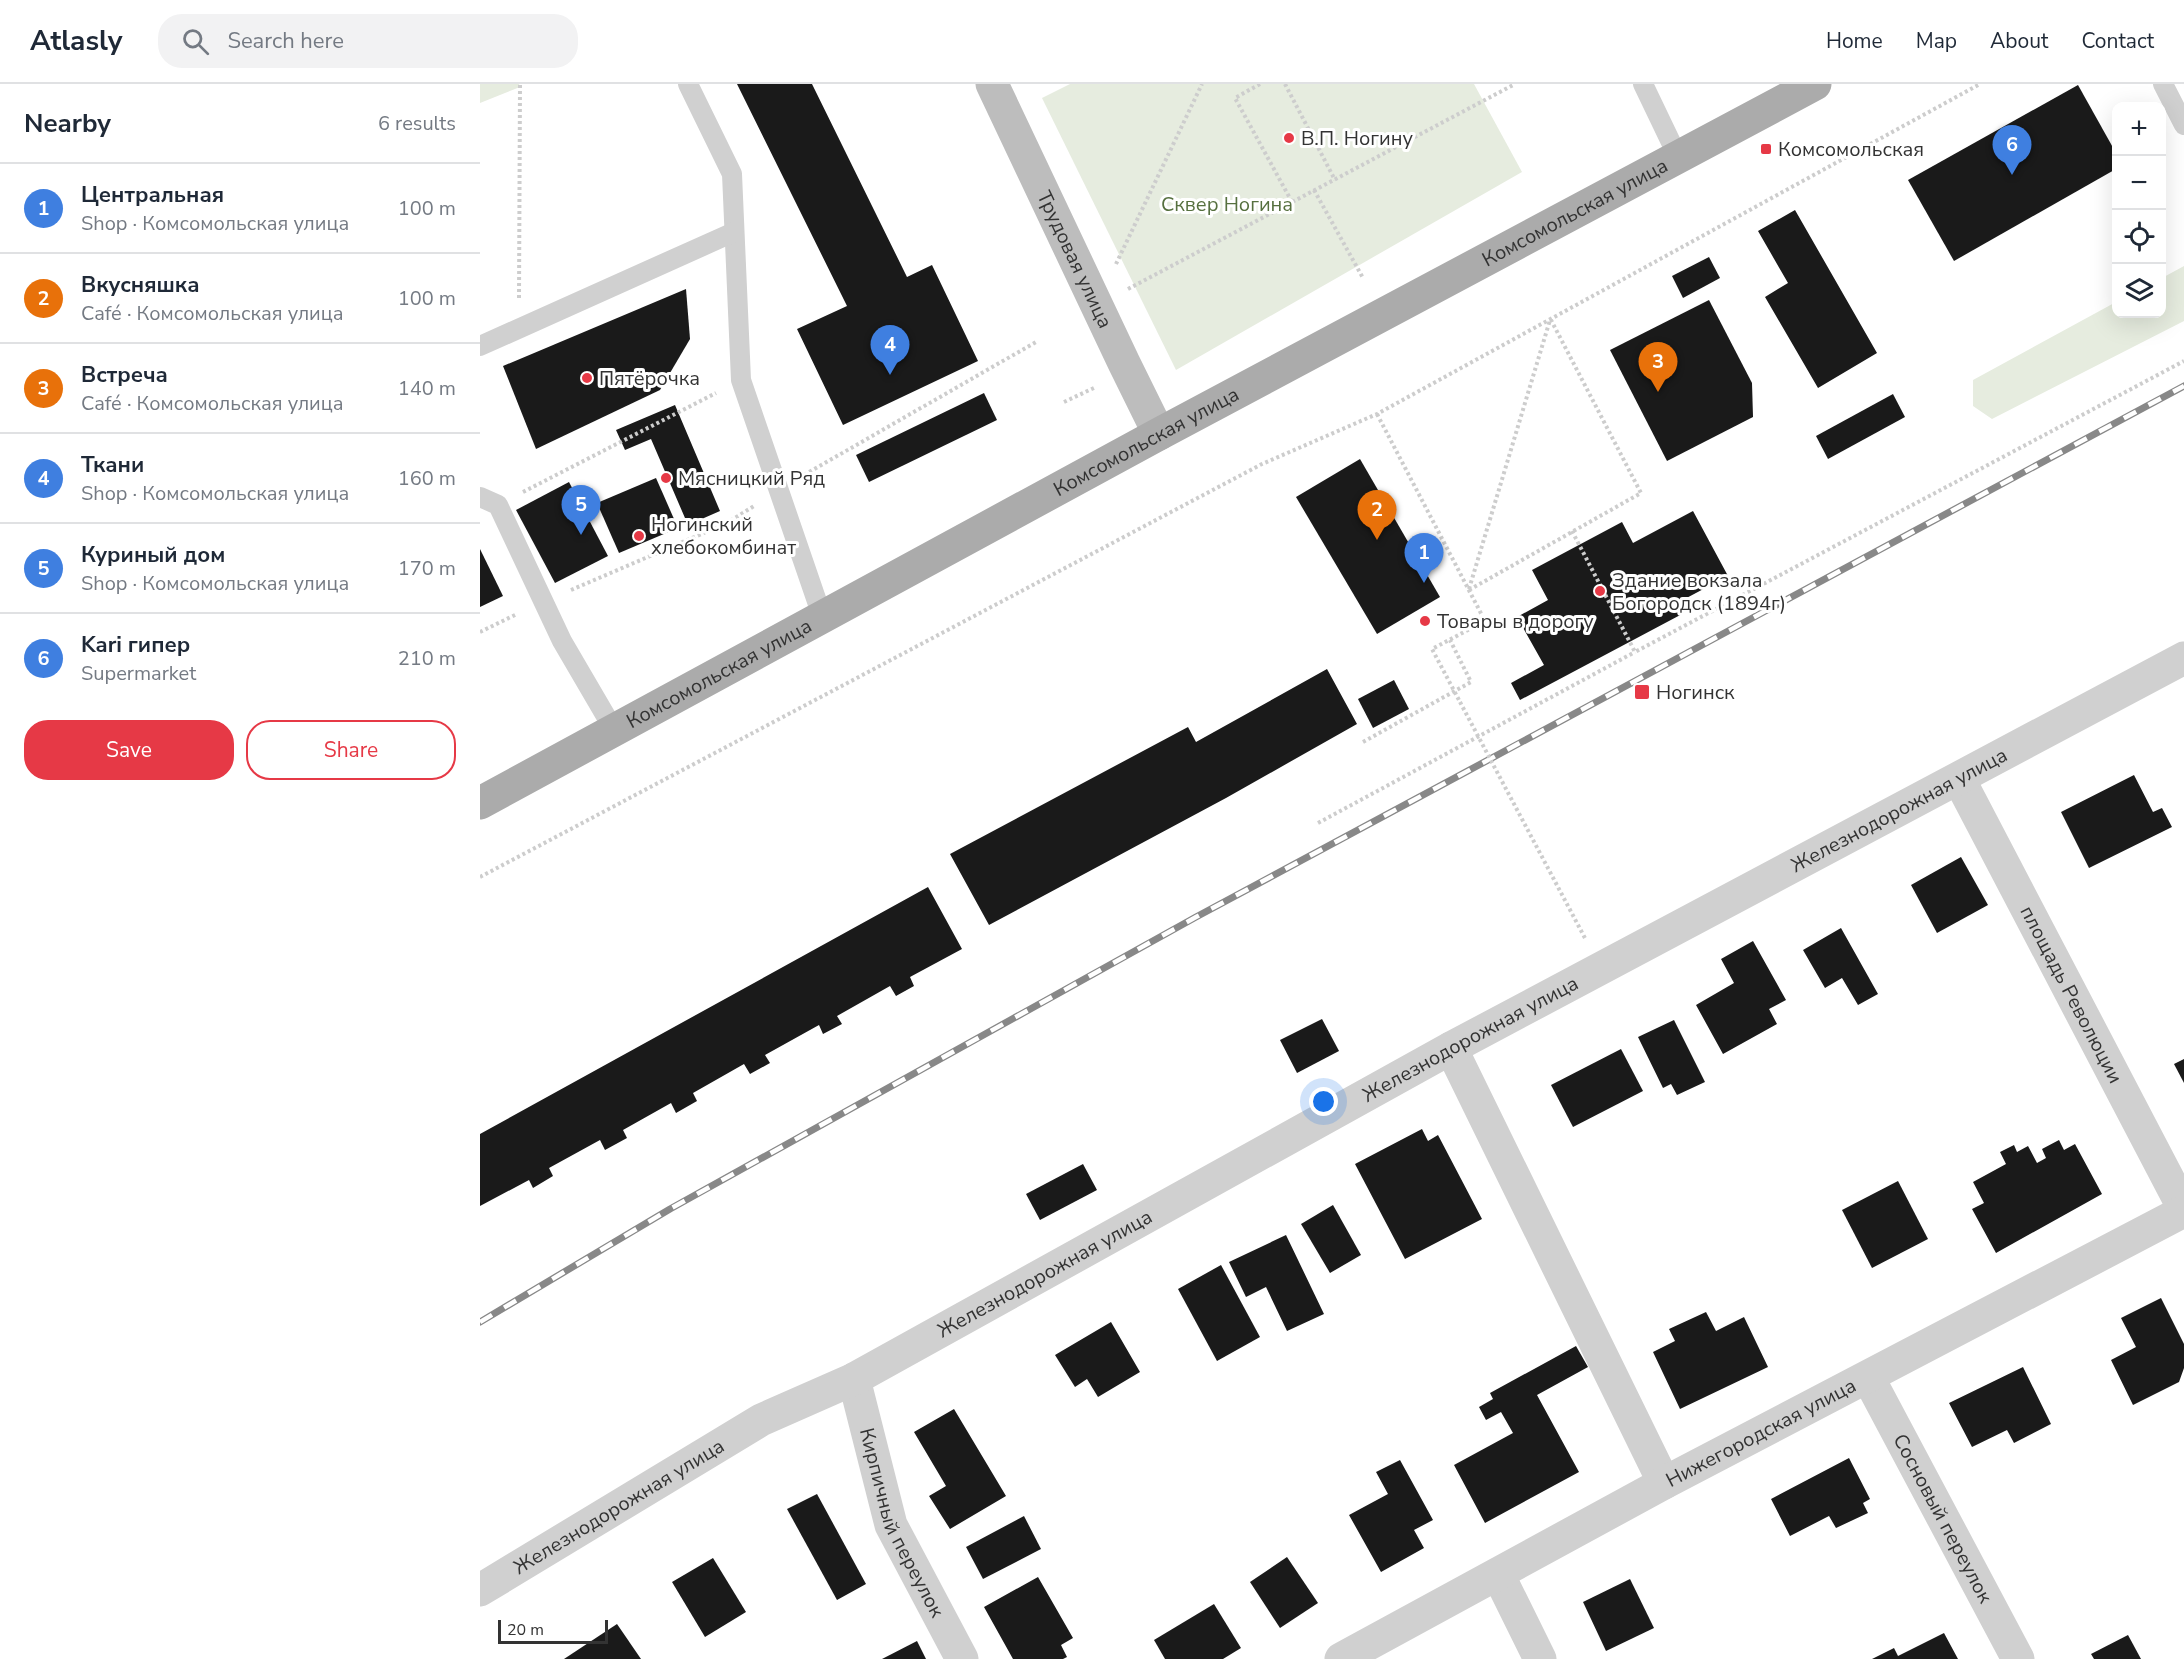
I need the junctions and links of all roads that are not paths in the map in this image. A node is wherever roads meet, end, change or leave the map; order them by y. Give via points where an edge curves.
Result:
1 (688, 84) edge
2 (993, 84) edge
3 (1643, 84) edge
4 (2163, 84) edge
5 (1804, 87) edge
6 (2184, 125) edge
7 (1678, 157) junction
8 (734, 232) junction
9 (480, 346) edge
10 (1160, 434) junction
11 (489, 501) edge
12 (822, 616) junction
13 (2184, 658) edge
14 (614, 730) junction
15 (1959, 779) junction
16 (480, 803) edge
17 (1451, 1048) junction
18 (2184, 1210) edge
19 (1868, 1377) junction
20 (854, 1379) junction
21 (1664, 1483) junction
22 (1498, 1574) junction
23 (480, 1590) edge
24 (962, 1659) edge
25 (1341, 1659) edge
26 (1540, 1659) edge
27 (2018, 1659) edge

1 - 8 lane via 732,174
2 - 10 street, Трудовая улица
3 - 7 lane
4 - 6 lane
5 - 7 main road, Комсомольская улица
7 - 10 main road, Комсомольская улица
8 - 9 lane
8 - 12 lane via 741,380
10 - 12 main road, Комсомольская улица
11 - 14 lane via 562,641
12 - 14 main road, Комсомольская улица
13 - 15 street, Железнодорожная улица
14 - 16 main road, Комсомольская улица
15 - 17 street, Железнодорожная улица
15 - 18 street, площадь Революции
17 - 20 street, Железнодорожная улица
17 - 21 street
18 - 19 street, Нижегородская улица
19 - 21 street, Нижегородская улица
19 - 27 street, Сосновый переулок
20 - 23 street, Железнодорожная улица via 761,1420
20 - 24 street, Кирпичный переулок via 891,1525
21 - 22 street, Нижегородская улица
22 - 25 street, Нижегородская улица
22 - 26 street

